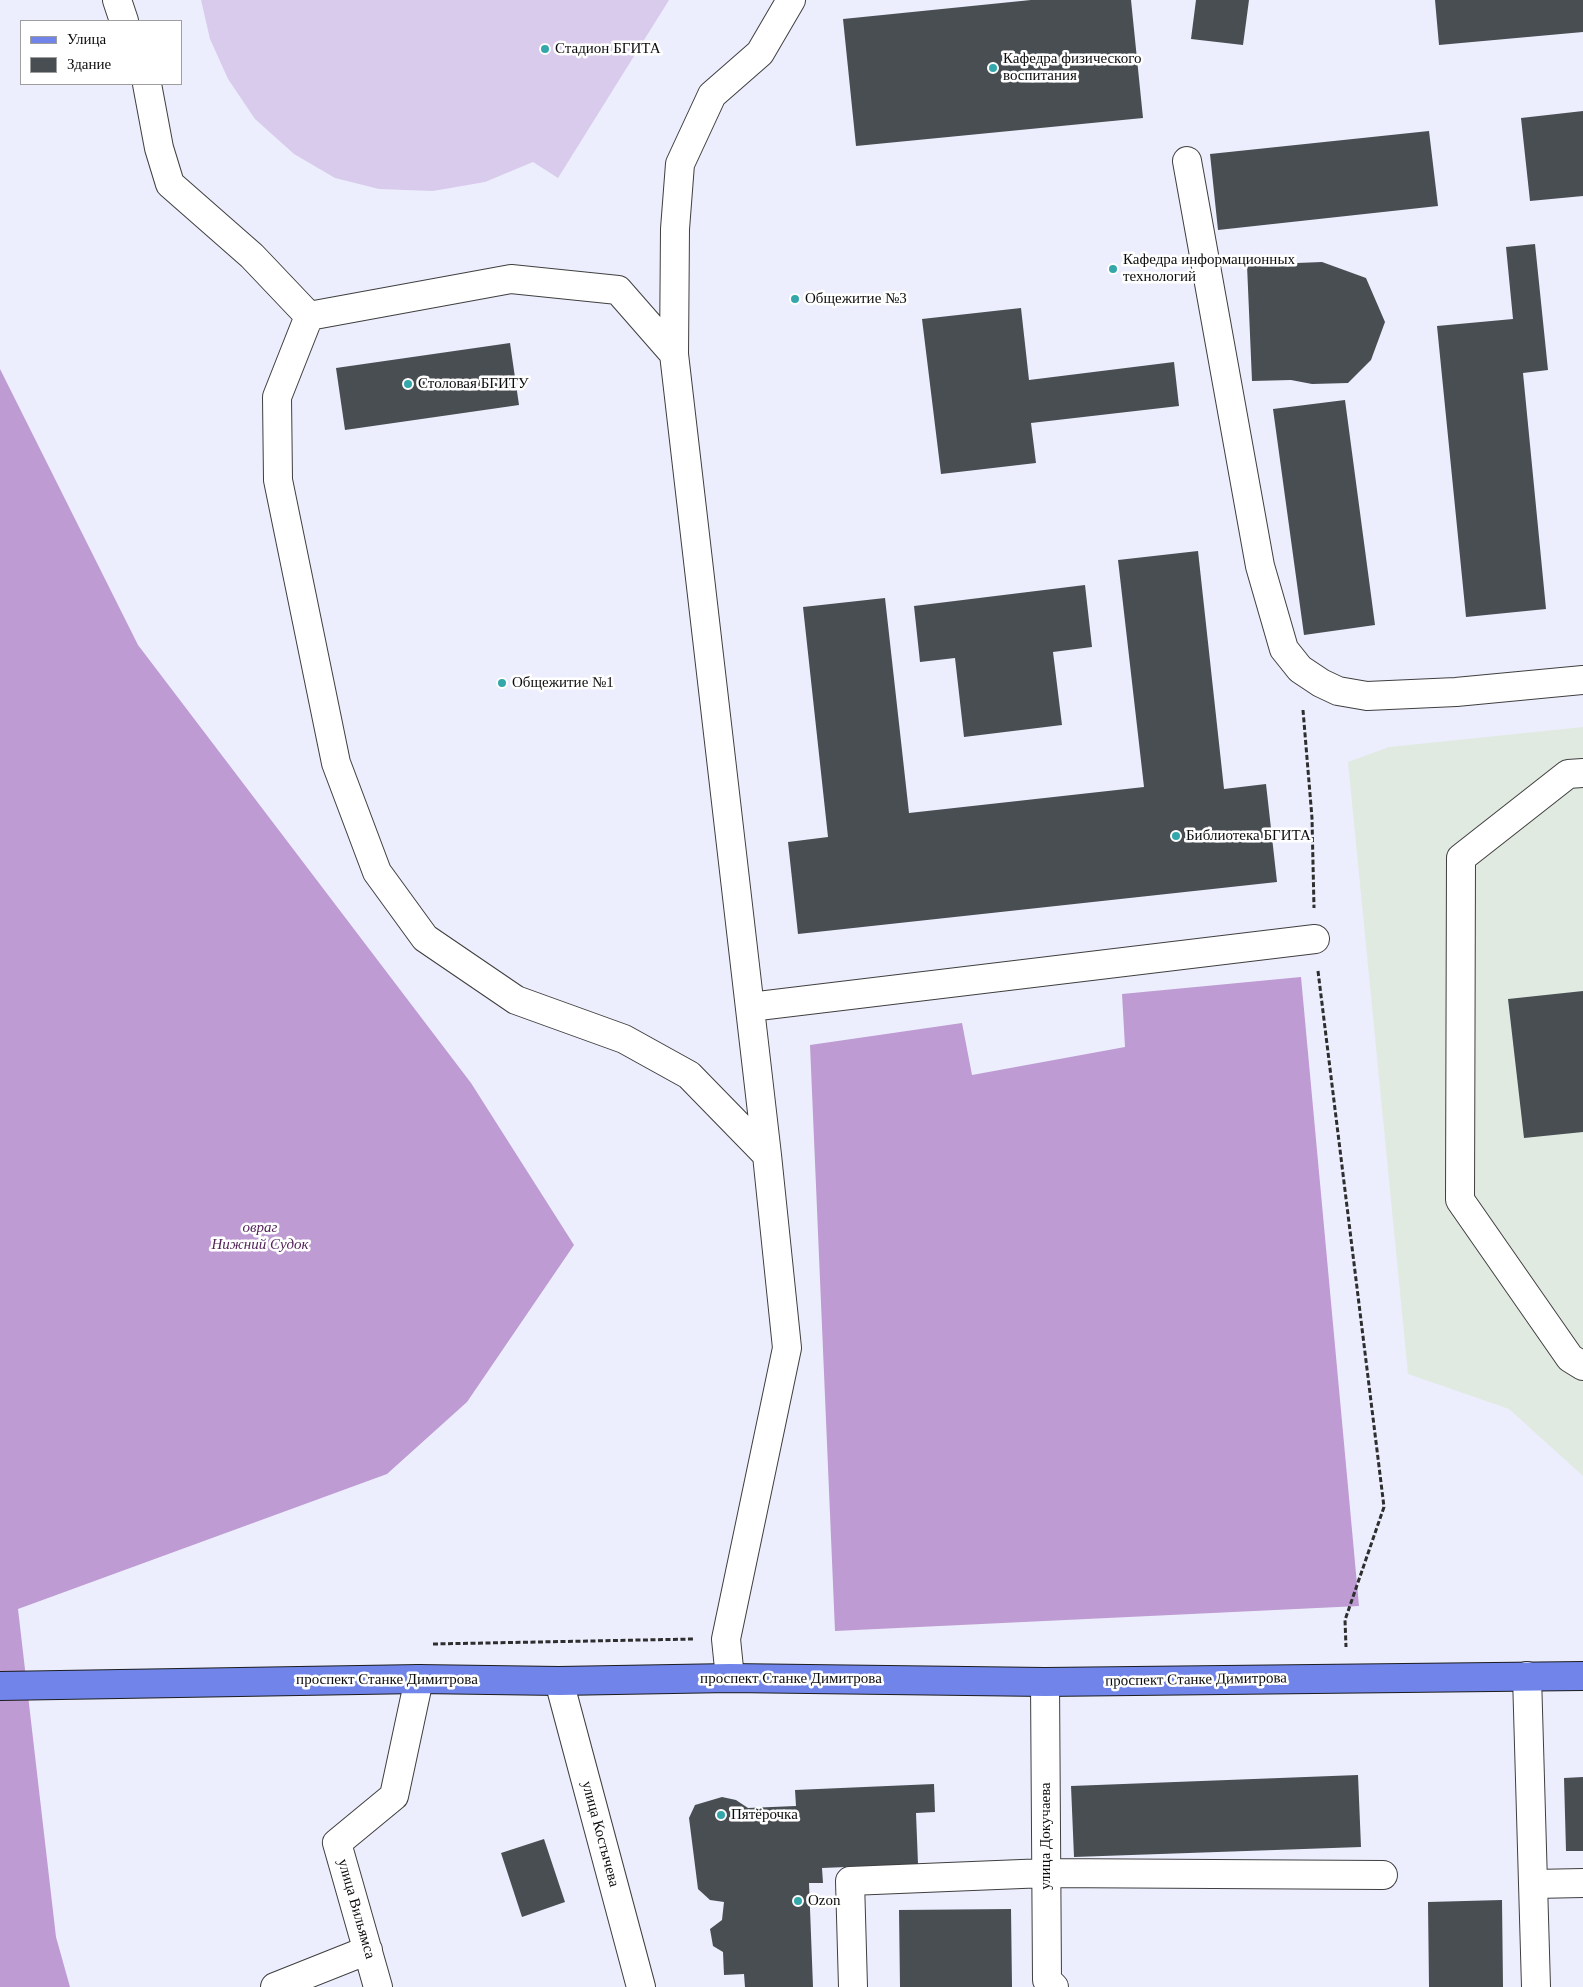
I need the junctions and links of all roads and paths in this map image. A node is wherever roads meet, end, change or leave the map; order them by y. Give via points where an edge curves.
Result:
1 (117, 0) edge
2 (791, 0) edge
3 (124, 20) edge
4 (147, 85) edge
5 (1187, 161) dead end
6 (309, 316) junction
7 (674, 354) junction
8 (1300, 669) junction
9 (1583, 680) edge
10 (1583, 773) edge
11 (1314, 939) junction
12 (750, 1007) junction
13 (767, 1155) junction
14 (1583, 1366) edge
15 (1527, 1676) junction
16 (1583, 1676) edge
17 (730, 1678) junction
18 (1348, 1678) junction
19 (419, 1679) junction
20 (559, 1680) junction
21 (1045, 1682) junction
22 (0, 1686) edge
23 (1046, 1873) junction
24 (1383, 1875) dead end
25 (1583, 1883) edge
26 (1534, 1884) junction
27 (368, 1950) junction
28 (275, 1987) edge
29 (378, 1987) edge
30 (641, 1987) edge
31 (853, 1987) edge
32 (1054, 1987) edge
33 (1536, 1987) edge

1 - 3 street
2 - 7 street via 760,53 712,95 680,164 675,229
4 - 6 street via 159,148 170,184 252,256
5 - 8 street via 1260,566 1284,649
6 - 7 street via 511,279 618,290
6 - 13 street via 277,397 278,480 336,763 377,872 425,938 516,1000 624,1040 689,1075
7 - 12 street
8 - 9 street via 1338,691 1366,696 1456,692
8 - 11 path via 1312,818
10 - 14 street via 1568,774 1460,858 1460,1200 1570,1358
11 - 12 street
11 - 18 path via 1384,1507 1344,1620
12 - 13 street
13 - 17 street via 787,1348 726,1639
15 - 16 main road, проспект Станке Димитрова
15 - 18 main road, проспект Станке Димитрова
15 - 26 street
17 - 20 main road, проспект Станке Димитрова
17 - 21 main road, проспект Станке Димитрова
18 - 21 main road, проспект Станке Димитрова
19 - 20 main road, проспект Станке Димитрова
19 - 22 main road, проспект Станке Димитрова
19 - 27 street, улица Вильямса via 394,1796 337,1843
20 - 30 street, улица Костычева
21 - 23 street, улица Докучаева
23 - 24 street
23 - 31 street via 850,1881
23 - 32 street, улица Докучаева via 1047,1980
25 - 26 street
26 - 33 street
27 - 28 street
27 - 29 street, улица Вильямса

